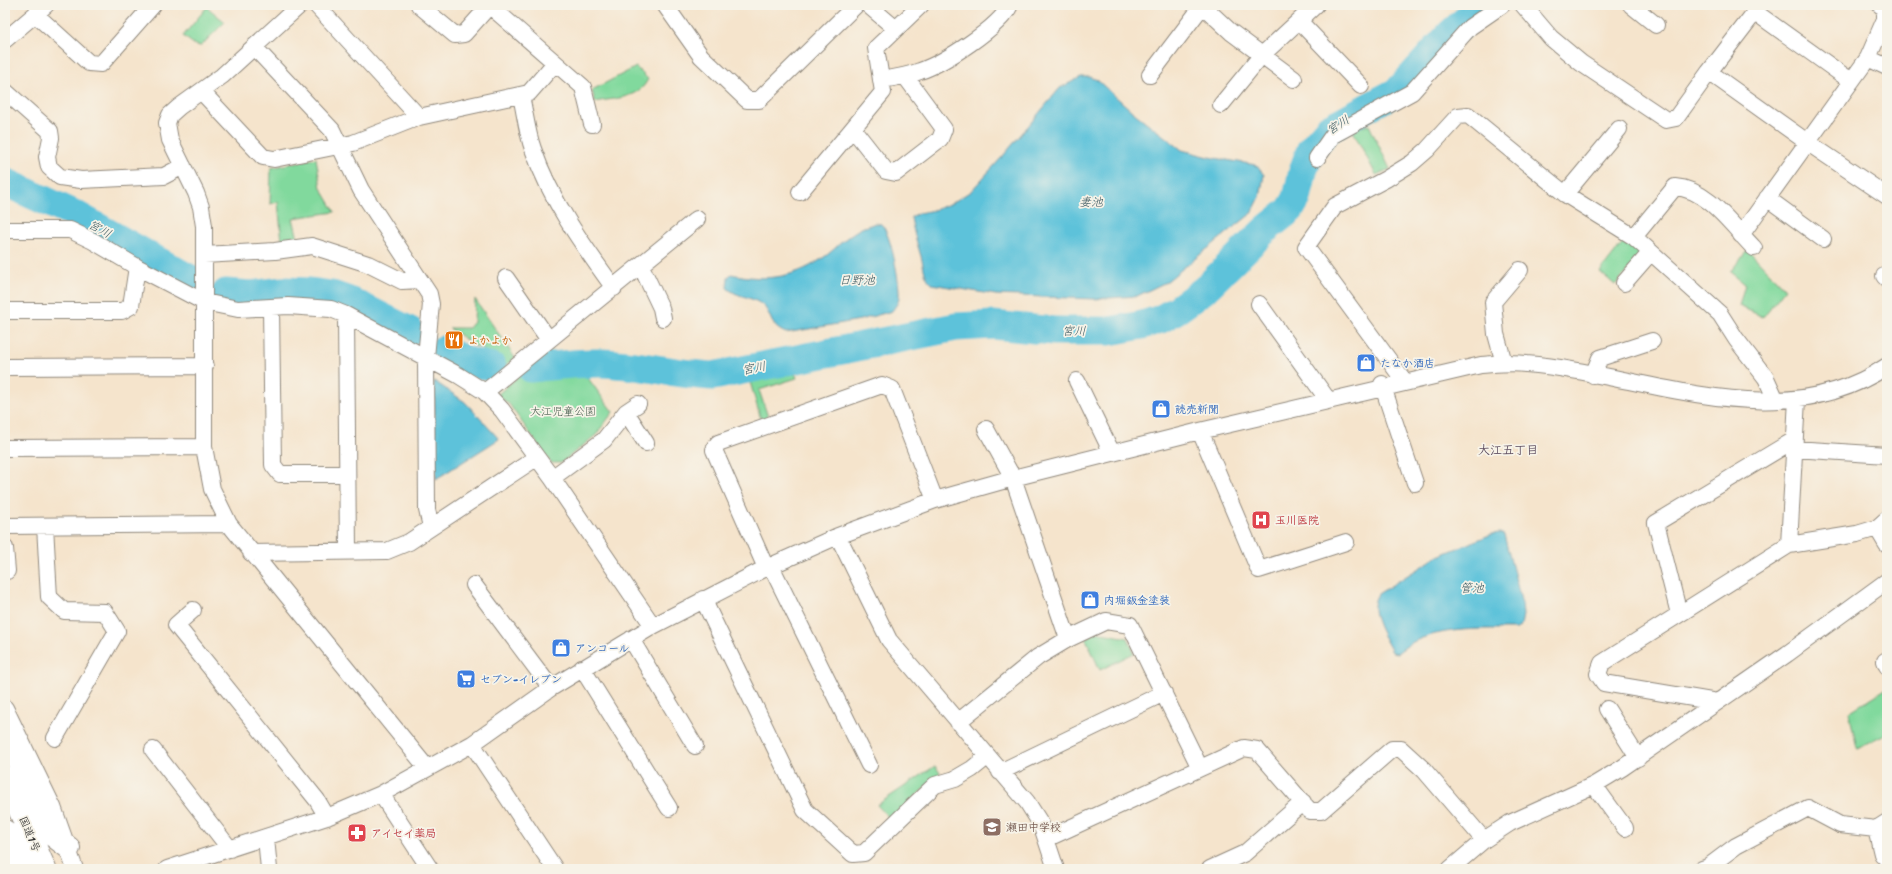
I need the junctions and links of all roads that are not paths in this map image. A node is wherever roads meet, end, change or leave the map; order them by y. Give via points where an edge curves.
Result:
1 (300, 5) edge
2 (316, 5) edge
3 (419, 5) edge
4 (490, 5) edge
5 (665, 5) edge
6 (856, 5) edge
7 (868, 5) edge
8 (921, 5) edge
9 (1010, 5) edge
10 (1202, 5) edge
11 (1316, 5) edge
12 (1502, 5) edge
13 (1523, 5) edge
14 (1631, 5) edge
15 (1880, 5) edge
16 (152, 6) edge
17 (41, 10) edge
18 (1300, 22) junction
19 (1656, 25) dead end
20 (896, 29) junction
21 (5, 40) edge
22 (254, 47) junction
23 (1261, 56) junction
24 (1868, 58) junction
25 (555, 63) junction
26 (1887, 67) edge
27 (1709, 72) junction
28 (1150, 75) dead end
29 (904, 76) junction
30 (1294, 79) dead end
31 (881, 80) junction
32 (1851, 81) junction
33 (1361, 86) dead end
34 (5, 91) edge
35 (202, 92) junction
36 (521, 96) junction
37 (1221, 105) dead end
38 (419, 117) junction
39 (592, 124) dead end
40 (853, 129) junction
41 (1619, 129) dead end
42 (1806, 142) junction
43 (340, 146) junction
44 (1317, 158) dead end
45 (182, 166) junction
46 (800, 192) dead end
47 (1565, 194) junction
48 (1887, 196) edge
49 (1767, 198) junction
50 (697, 219) dead end
51 (5, 230) edge
52 (1741, 235) junction
53 (1634, 237) junction
54 (1823, 239) dead end
55 (1754, 248) dead end
56 (1652, 252) junction
57 (204, 256) junction
58 (641, 266) junction
59 (137, 267) junction
60 (1520, 270) dead end
61 (506, 278) dead end
62 (420, 280) junction
63 (1624, 283) dead end
64 (614, 288) junction
65 (204, 302) junction
66 (1259, 304) dead end
67 (271, 307) junction
68 (5, 311) edge
69 (346, 315) junction
70 (663, 318) dead end
71 (549, 340) junction
72 (1652, 341) dead end
73 (426, 357) junction
74 (1504, 363) junction
75 (205, 366) junction
76 (1887, 366) edge
77 (5, 367) edge
78 (1593, 375) junction
79 (1077, 381) dead end
80 (1405, 382) junction
81 (1383, 386) junction
82 (485, 392) junction
83 (1796, 399) junction
84 (1328, 400) junction
85 (1776, 400) junction
86 (986, 429) dead end
87 (1200, 431) junction
88 (646, 443) dead end
89 (1794, 445) junction
90 (204, 446) junction
91 (5, 448) edge
92 (1112, 453) junction
93 (1887, 455) edge
94 (536, 458) junction
95 (347, 474) junction
96 (552, 478) junction
97 (1013, 478) junction
98 (1415, 483) dead end
99 (935, 500) junction
100 (228, 524) junction
101 (1882, 524) edge
102 (5, 526) edge
103 (45, 526) junction
104 (431, 527) junction
105 (838, 536) junction
106 (1346, 542) dead end
107 (1789, 545) junction
108 (1887, 545) edge
109 (5, 548) edge
110 (348, 552) junction
111 (251, 553) junction
112 (769, 567) junction
113 (7, 571) dead end
114 (1887, 581) edge
115 (474, 585) dead end
116 (704, 599) junction
117 (193, 610) dead end
118 (1679, 614) junction
119 (653, 626) junction
120 (631, 639) junction
121 (1068, 639) junction
122 (1887, 660) edge
123 (1887, 666) edge
124 (582, 668) junction
125 (551, 688) junction
126 (1164, 693) junction
127 (1717, 702) junction
128 (5, 708) edge
129 (1607, 709) dead end
130 (958, 722) junction
131 (5, 732) edge
132 (55, 738) dead end
133 (472, 744) junction
134 (695, 746) dead end
135 (153, 750) dead end
136 (988, 756) junction
137 (1638, 758) junction
138 (869, 765) dead end
139 (427, 768) junction
140 (1200, 768) junction
141 (1000, 772) junction
142 (5, 777) edge
143 (1594, 785) junction
144 (381, 794) junction
145 (1303, 802) junction
146 (669, 808) dead end
147 (327, 817) junction
148 (1881, 825) edge
149 (1624, 828) dead end
150 (5, 830) edge
151 (266, 838) junction
152 (1046, 839) junction
153 (1484, 840) junction
154 (69, 848) junction
155 (230, 849) junction
156 (1887, 859) edge
157 (21, 869) edge
158 (45, 869) edge
159 (76, 869) edge
160 (167, 869) edge
161 (269, 869) edge
162 (430, 869) edge
163 (555, 869) edge
164 (1056, 869) edge
165 (1210, 869) edge
166 (1450, 869) edge
167 (1702, 869) edge

1 - 22 street
2 - 38 street
3 - 4 street via 455,35 464,34
4 - 25 street
5 - 6 street via 701,56 747,100 759,100
7 - 20 street
8 - 20 street
9 - 29 street via 1007,13 991,29 922,71
10 - 23 street
10 - 28 street
11 - 18 street
12 - 44 street via 1470,27 1412,92 1333,135
13 - 27 street via 1551,38 1581,63 1666,120 1676,118
14 - 19 street
15 - 24 street via 1885,8 1885,19
16 - 17 street via 101,64 89,63
17 - 21 street
18 - 23 street
18 - 33 street
20 - 31 street via 876,48
22 - 35 street
22 - 43 street via 332,130
23 - 30 street
23 - 37 street
24 - 26 street
24 - 32 street
25 - 36 street via 529,93
25 - 39 street via 583,87
27 - 32 street via 1752,16 1759,15
27 - 42 street
29 - 31 street
29 - 40 street via 944,128 940,139 896,173 886,171
31 - 40 street via 883,92
32 - 42 street
34 - 45 street via 50,131 47,157 49,167 60,177 81,180 164,176
35 - 43 street via 263,157 274,159
35 - 45 street via 178,107 170,115 167,124 170,140
36 - 38 street
36 - 64 street via 532,148 544,177 566,220
38 - 43 street
40 - 46 street
41 - 47 street
42 - 48 street
42 - 49 street
43 - 62 street via 361,190
45 - 57 street via 201,206
47 - 53 street
47 - 80 street via 1468,115 1458,116 1412,163 1335,206 1306,247
49 - 52 street
49 - 54 street
50 - 58 street
51 - 59 street via 70,230
52 - 53 street via 1711,203 1684,187 1674,187
52 - 55 street
53 - 56 street
56 - 63 street
56 - 85 street via 1720,314 1766,378
57 - 62 street via 312,246 368,264 402,281
57 - 65 street
58 - 64 street
58 - 70 street via 661,308
59 - 65 street
59 - 68 street via 131,306 122,311
60 - 74 street via 1493,302 1496,334
61 - 71 street
62 - 73 street via 429,294 431,304
64 - 71 street
65 - 67 street via 238,309
65 - 75 street
66 - 84 street
67 - 69 street via 331,309
67 - 95 street via 273,465 280,474
69 - 73 street
69 - 95 street
71 - 82 street
72 - 78 street via 1600,358
73 - 82 street
73 - 104 street via 426,510
74 - 78 street
74 - 80 street via 1481,365
75 - 77 street
75 - 90 street
76 - 83 street via 1836,390
78 - 85 street via 1690,393
79 - 92 street
80 - 81 street
81 - 84 street
81 - 98 street
82 - 94 street via 502,410
83 - 85 street
83 - 89 street
84 - 87 street
86 - 97 street
87 - 92 street
87 - 106 street via 1259,570
88 - 96 street via 632,408 604,440
89 - 93 street
89 - 107 street
89 - 118 street via 1656,523
90 - 91 street
90 - 100 street via 212,489
92 - 97 street
94 - 96 street
94 - 104 street
95 - 110 street
96 - 119 street
97 - 99 street
97 - 121 street
99 - 105 street
99 - 112 street via 892,389 882,385 718,443 714,450
100 - 103 street
100 - 111 street
101 - 107 street via 1858,534
101 - 108 street
102 - 103 street
103 - 132 street via 49,597 64,612 105,612 117,631 79,710
104 - 110 street via 409,542 387,551
105 - 112 street
105 - 130 street via 889,640
107 - 118 street
109 - 113 street
110 - 111 street
111 - 139 street
112 - 116 street
112 - 138 street
114 - 127 street
115 - 125 street
116 - 119 street
116 - 136 street via 805,810 853,854 864,853 935,785 955,779
117 - 147 street via 176,625 317,800
118 - 127 street via 1602,663 1598,674 1604,683
119 - 120 street
120 - 124 street
120 - 134 street
121 - 126 street via 1106,621 1130,625
121 - 130 street via 1038,657
122 - 123 street
124 - 125 street
124 - 146 street
125 - 133 street
126 - 140 street
126 - 141 street
127 - 137 street
128 - 154 street via 53,807
129 - 137 street
130 - 136 street
131 - 154 highway via 52,836
133 - 139 street
133 - 163 street
135 - 155 street
136 - 141 street
137 - 143 street
139 - 144 street
140 - 145 street via 1244,748 1257,750
140 - 152 street
141 - 152 street via 1027,802 1041,824
142 - 158 highway, 国道1号
143 - 149 street
143 - 153 street via 1510,823
144 - 147 street
144 - 162 street
145 - 153 street via 1310,811 1321,811 1392,750 1401,749 1424,770
145 - 165 street via 1245,853
147 - 151 street
148 - 156 street via 1882,854
148 - 167 street via 1840,825 1808,808 1736,846
150 - 157 highway, 国道1号
151 - 155 street
151 - 161 street
152 - 164 street
153 - 166 street
154 - 159 street
155 - 160 street

